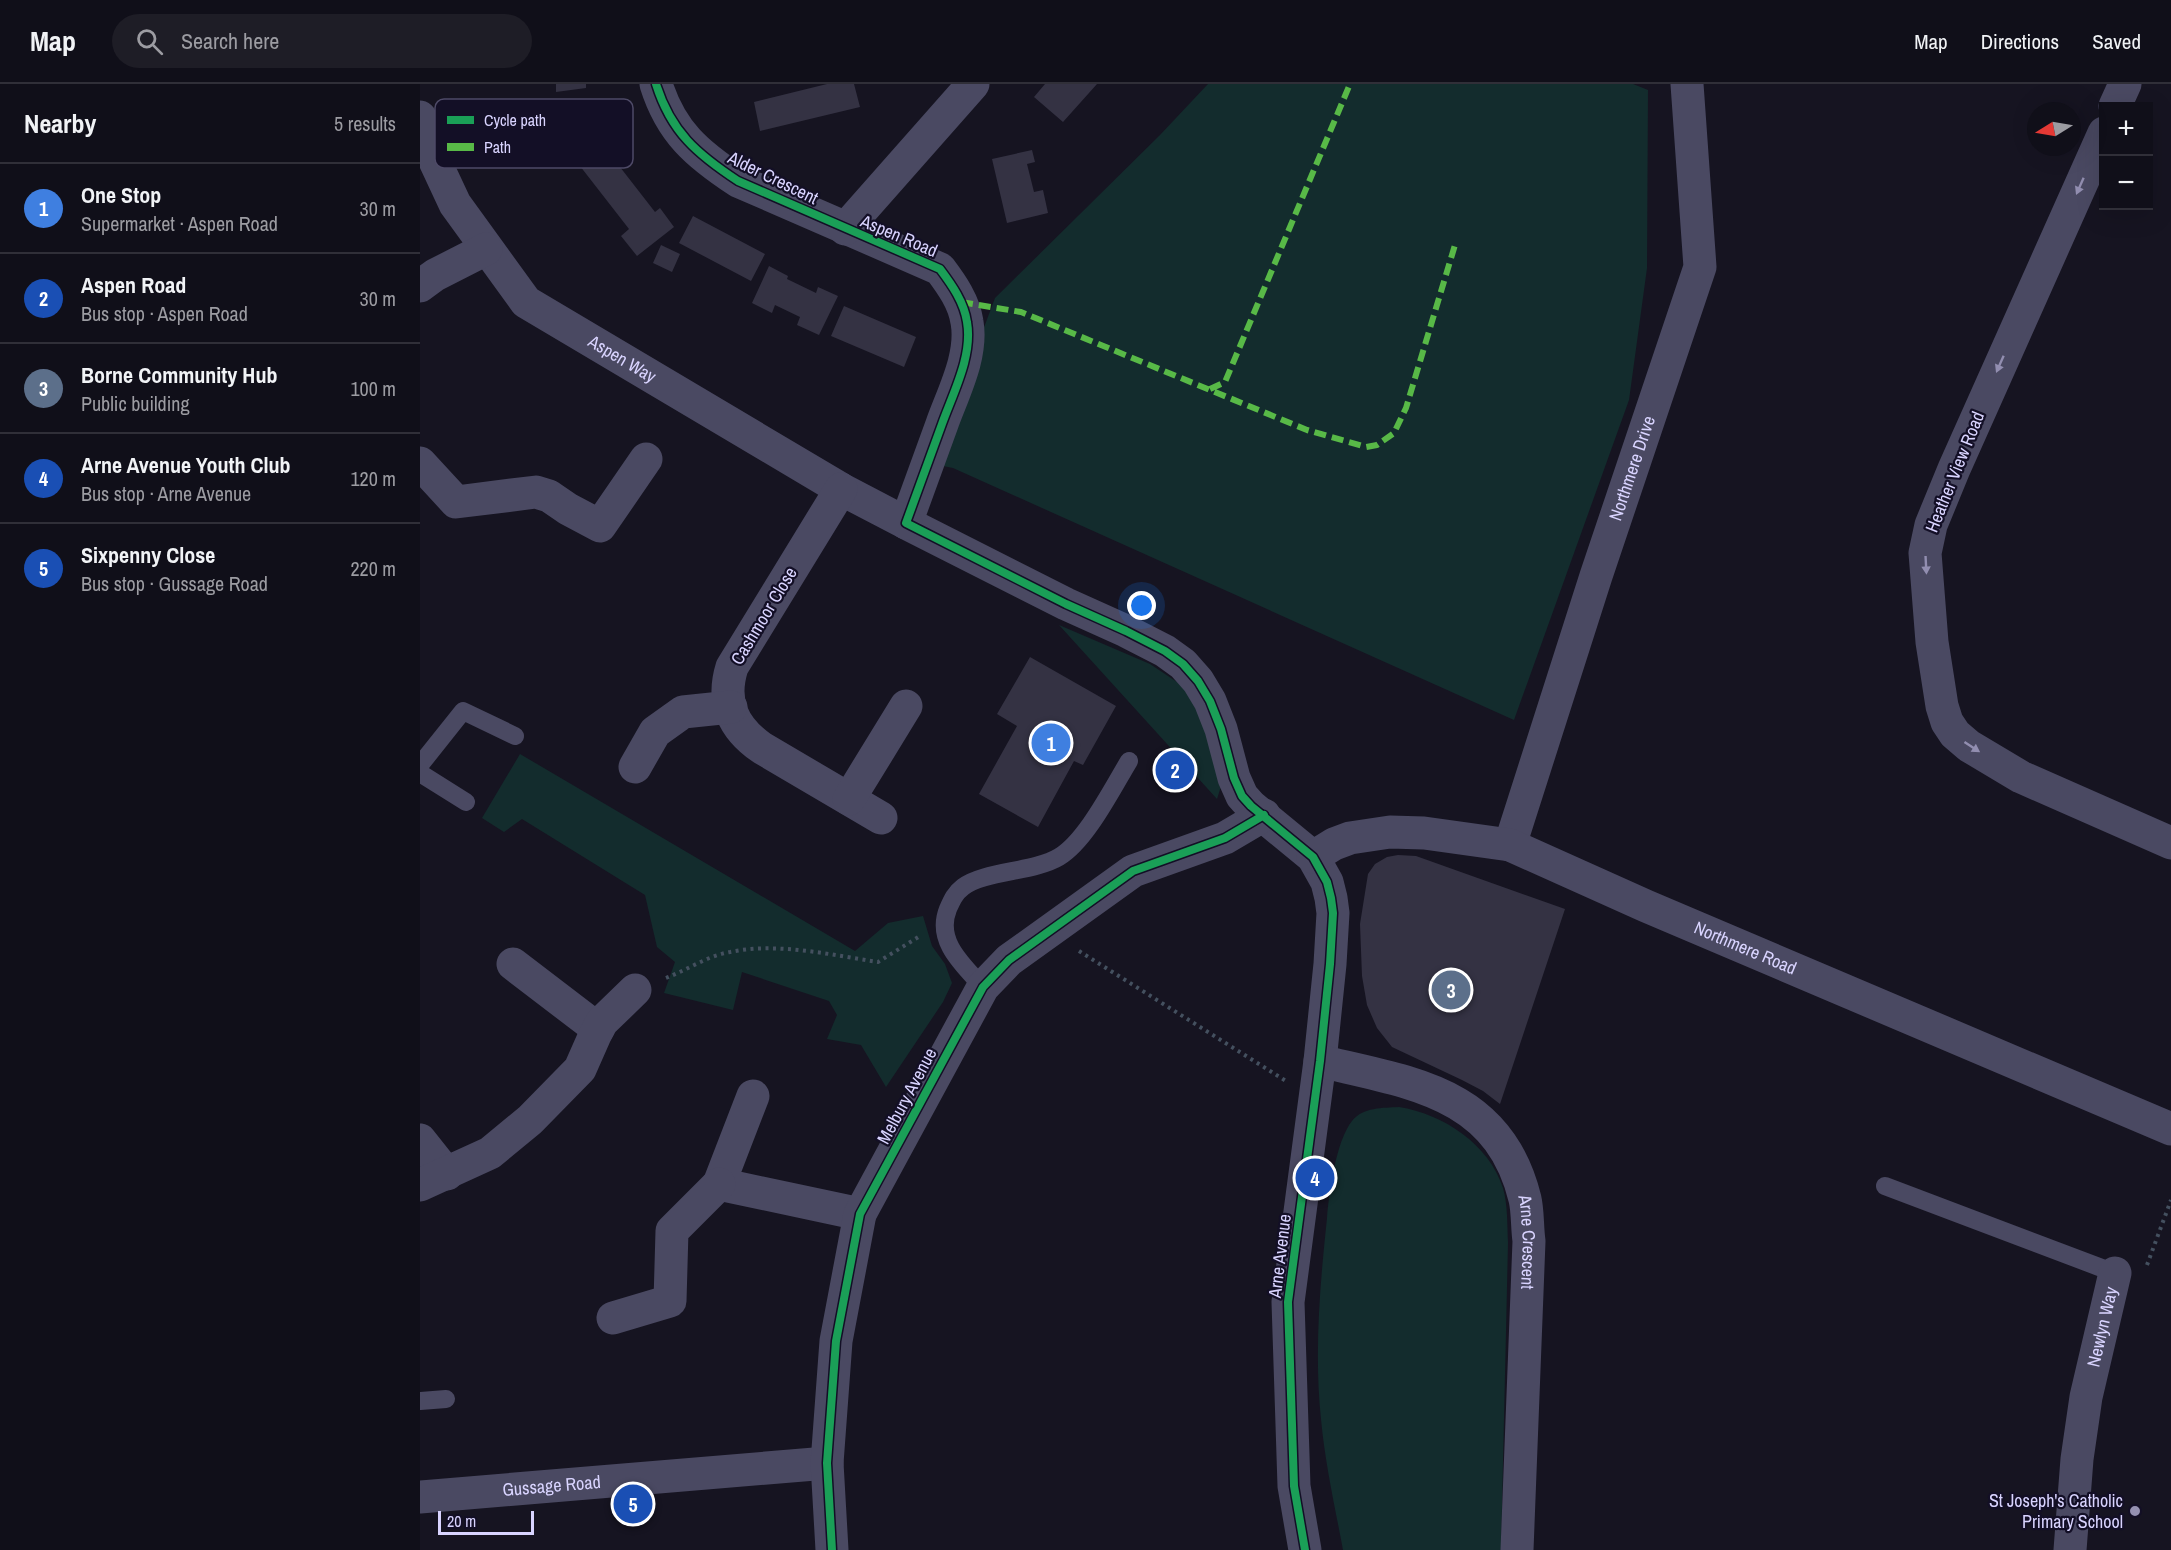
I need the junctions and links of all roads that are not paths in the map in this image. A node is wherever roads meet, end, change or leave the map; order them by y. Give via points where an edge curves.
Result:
1 (656, 84) edge
2 (974, 84) edge
3 (1686, 84) edge
4 (2125, 84) edge
5 (2117, 102) edge
6 (420, 117) edge
7 (2099, 142) edge
8 (435, 161) edge
9 (438, 168) edge
10 (845, 229) junction
11 (486, 249) junction
12 (420, 286) edge
13 (646, 459) dead end
14 (420, 463) edge
15 (841, 489) junction
16 (906, 523) junction
17 (906, 706) dead end
18 (731, 707) junction
19 (515, 736) dead end
20 (1129, 761) dead end
21 (420, 765) edge
22 (635, 767) dead end
23 (420, 773) edge
24 (849, 798) junction
25 (466, 802) dead end
26 (1264, 815) junction
27 (881, 818) dead end
28 (2168, 836) edge
29 (1510, 845) junction
30 (1313, 857) junction
31 (513, 964) dead end
32 (983, 987) junction
33 (635, 990) road end
34 (598, 1029) junction
35 (1320, 1061) junction
36 (753, 1096) dead end
37 (2171, 1129) edge
38 (420, 1140) edge
39 (433, 1180) edge
40 (719, 1184) junction
41 (1885, 1186) dead end
42 (860, 1214) junction
43 (2115, 1273) joint
44 (613, 1317) dead end
45 (446, 1398) dead end
46 (420, 1401) edge
47 (827, 1462) junction
48 (420, 1497) edge
49 (832, 1550) edge
50 (1305, 1550) edge
51 (1516, 1550) edge
52 (2070, 1550) edge

1 - 10 street, Alder Crescent via 663,107 678,132 711,164 738,181
2 - 10 street
3 - 29 street, Northmere Drive via 1700,267
4 - 5 street
6 - 8 street, Aspen Way
7 -> 28 street, Heather View Road via 1931,525 1925,553 1932,642 1947,722 1969,746 2021,777
9 - 11 street, Aspen Way via 455,204
10 - 16 street, Aspen Road via 940,269 954,287 967,320 968,339 961,370
11 - 12 street
11 - 15 street, Aspen Way via 526,302
13 - 14 street via 600,526 549,495 536,492 456,502
15 - 16 street, Aspen Way
15 - 18 street, Cashmoor Close via 732,667 728,680
16 - 26 street via 1126,631 1183,664 1210,701 1242,795
17 - 24 street
18 - 22 street via 683,712 655,732
18 - 24 street, Cashmoor Close via 746,737
19 - 21 lane via 463,711
20 - 32 lane via 1074,845 1058,858 978,880 954,895 943,921 944,934
23 - 25 lane
24 - 27 street, Cashmoor Close
26 - 30 street
26 - 32 street, Melbury Avenue via 1224,838 1133,871 1008,960
29 - 30 street, Northmere Road via 1390,832 1350,838
29 - 37 street, Northmere Road
30 - 35 street, Arne Avenue via 1331,898 1332,931
31 - 34 street
32 - 42 street, Melbury Avenue
33 - 34 street
34 - 39 street via 580,1068 530,1120 490,1153
35 - 50 street, Arne Avenue via 1288,1302 1294,1486
35 - 51 street, Arne Crescent via 1417,1084 1454,1101 1489,1127 1516,1173 1525,1201 1528,1240
36 - 40 street
38 - 39 street
40 - 42 street
40 - 44 street via 672,1231 670,1301
41 - 43 lane, Newlyn Way
42 - 47 street, Melbury Avenue via 836,1341
43 - 52 street, Newlyn Way via 2086,1397
45 - 46 lane
47 - 48 street, Gussage Road
47 - 49 street, Melbury Avenue

